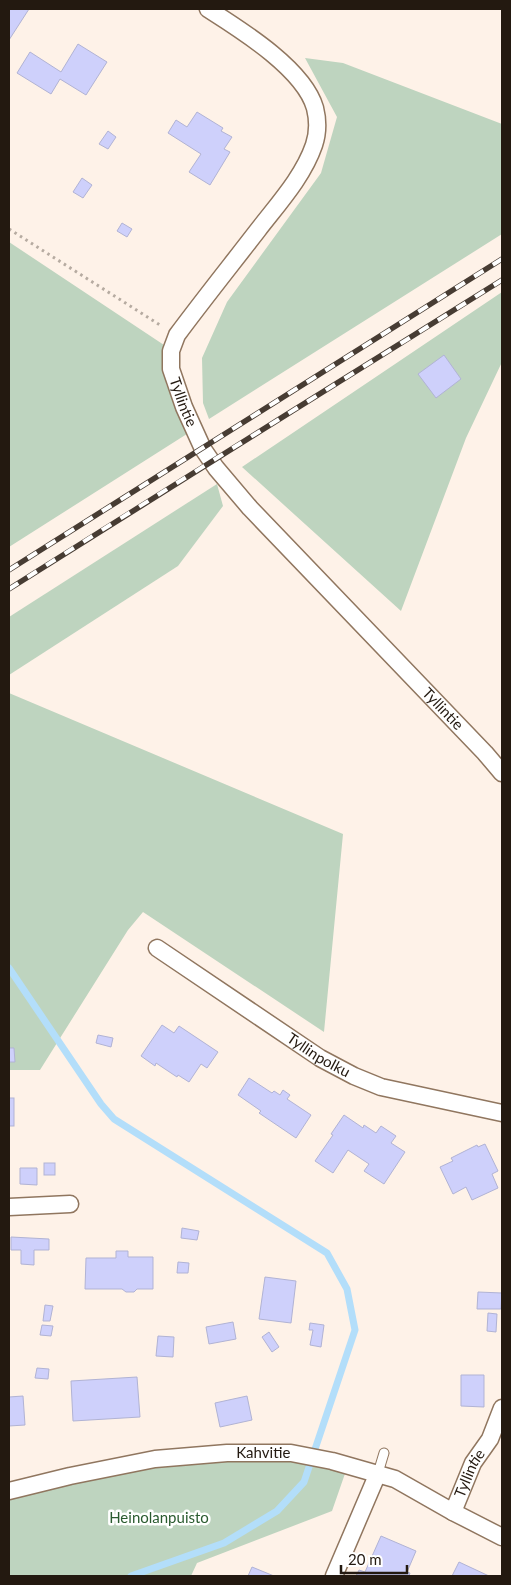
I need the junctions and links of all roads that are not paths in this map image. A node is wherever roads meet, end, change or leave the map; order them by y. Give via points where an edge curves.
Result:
1 (208, 9) edge
2 (502, 773) edge
3 (157, 948) dead end
4 (502, 1113) edge
5 (70, 1204) dead end
6 (9, 1206) edge
7 (502, 1408) edge
8 (497, 1429) edge
9 (384, 1454) dead end
10 (378, 1473) junction
11 (9, 1491) edge
12 (453, 1512) junction
13 (502, 1537) edge
14 (334, 1576) edge

1 - 2 street, Tyllintie via 293,72 306,89 318,124 305,164 287,192 177,336 171,351 170,369 184,407 203,449 250,508
3 - 4 street, Tyllinpolku via 320,1058 354,1076 381,1087
5 - 6 street
7 - 8 street, Tyllintie
8 - 12 street, Tyllintie via 473,1463
9 - 10 lane
10 - 11 street, Kahvitie via 290,1453 228,1453 156,1459
10 - 12 street, Kahvitie via 395,1479
10 - 14 street
12 - 13 street, Kahvitie

